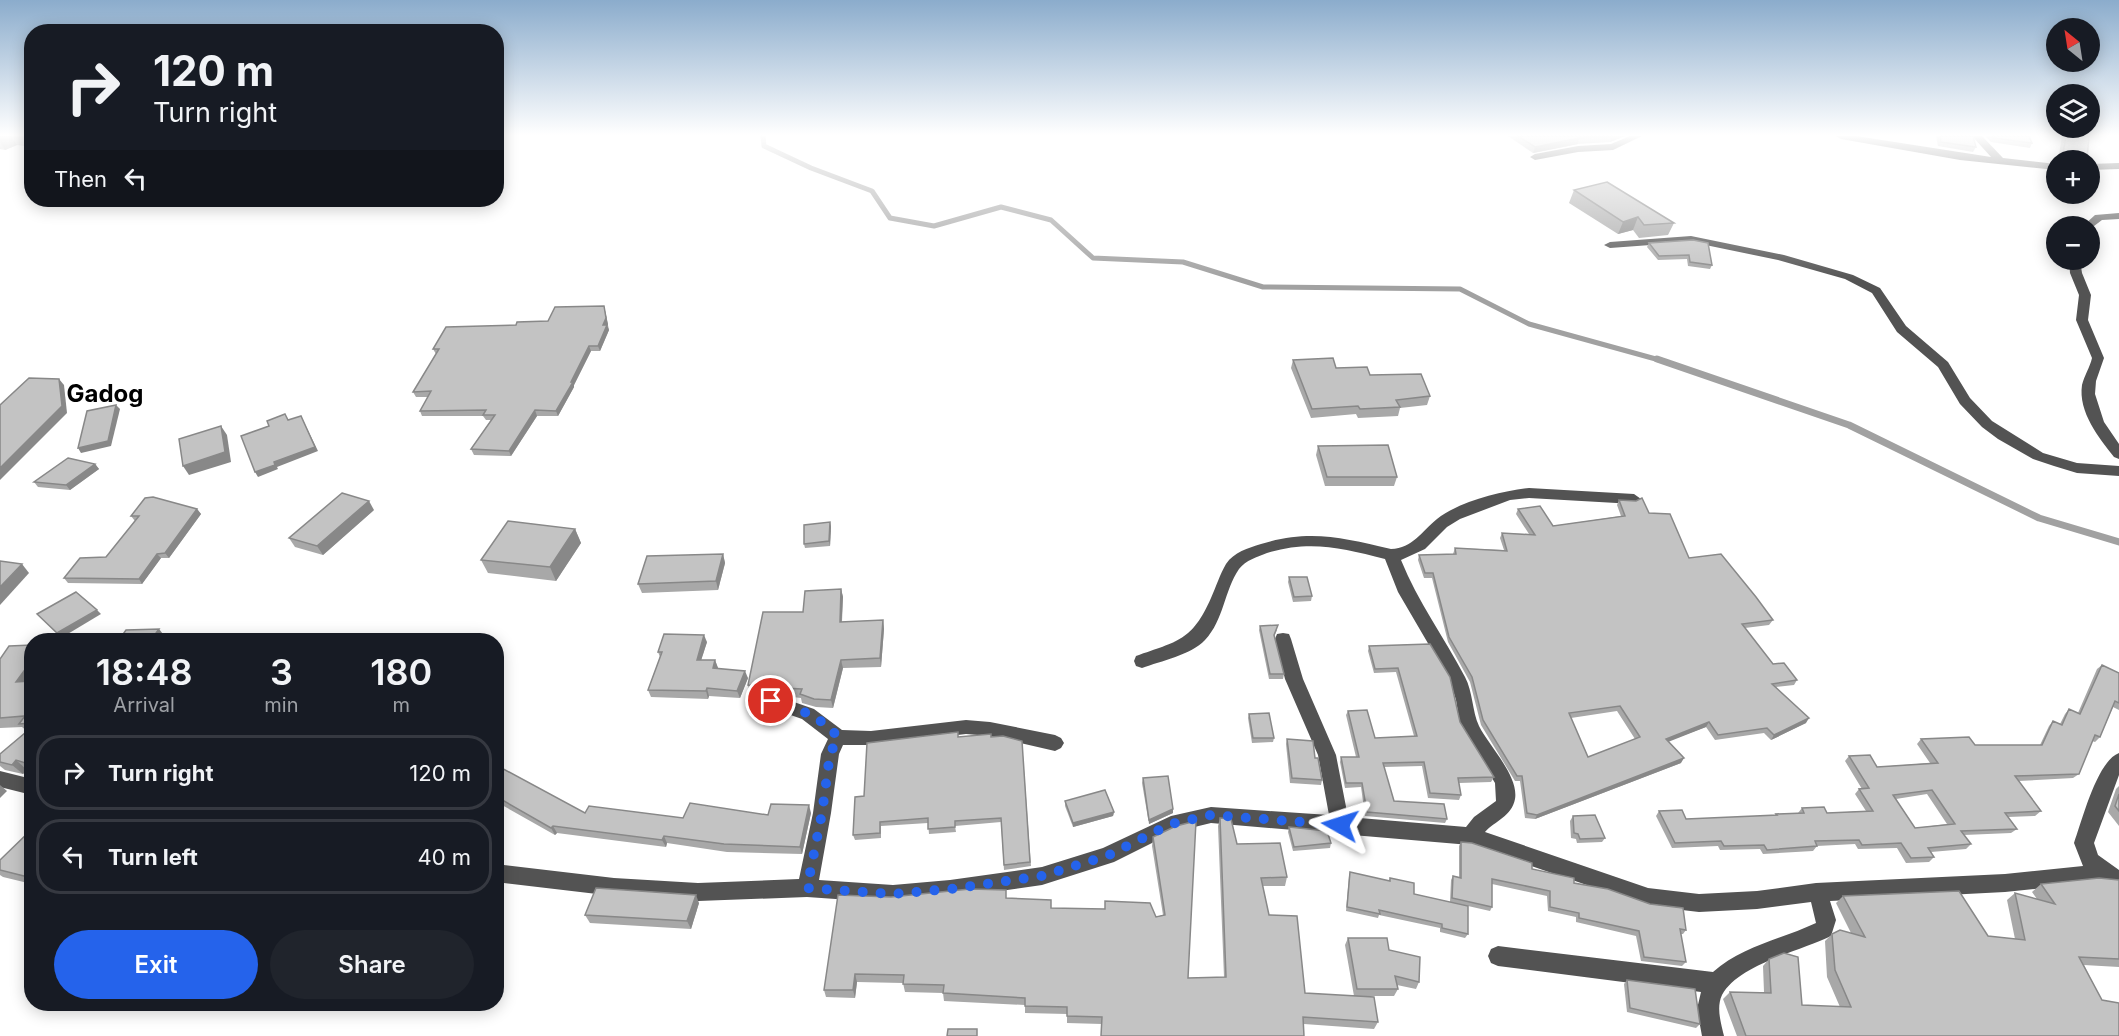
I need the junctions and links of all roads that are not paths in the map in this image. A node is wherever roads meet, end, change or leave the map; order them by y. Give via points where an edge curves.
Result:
1 (2119, 216) edge
2 (2100, 217) edge
3 (1610, 246) dead end
4 (2076, 270) edge
5 (2119, 454) edge
6 (2119, 471) edge
7 (1634, 498) edge
8 (1391, 555) junction
9 (1283, 639) dead end
10 (1142, 662) dead end
11 (771, 701) dead end
12 (838, 737) junction
13 (1055, 743) dead end
14 (2119, 761) edge
15 (0, 779) edge
16 (24, 785) edge
17 (1340, 825) junction
18 (1470, 836) junction
19 (504, 874) edge
20 (2112, 877) edge
21 (807, 888) junction
22 (1816, 892) junction
23 (1498, 956) dead end
24 (1717, 982) junction
25 (1713, 1036) edge

1 - 2 street
3 - 6 street via 1703,240 1849,277 1876,291 1901,329 1943,365 1965,400 2003,436 2059,464
4 - 5 street via 2085,295 2082,320 2098,357 2089,386 2090,402
7 - 8 street via 1508,495 1455,515 1414,549
8 - 10 street via 1335,541 1308,540 1243,555 1233,566 1208,624 1198,637
8 - 18 street via 1406,592 1458,680 1466,700 1469,725 1504,782 1503,806
9 - 17 street via 1294,679 1327,755
11 - 12 street via 809,713
12 - 13 street via 871,738 966,727
12 - 21 street via 830,754
14 - 20 street via 2108,776 2084,843 2091,861
15 - 16 street
17 - 18 street
17 - 21 street via 1211,815 1171,824 1107,856 1042,876 893,894
18 - 22 street via 1648,897 1699,903
19 - 21 street via 698,892
20 - 22 street
22 - 24 street via 1826,917 1824,929 1761,954
23 - 24 street
24 - 25 street via 1708,1008

